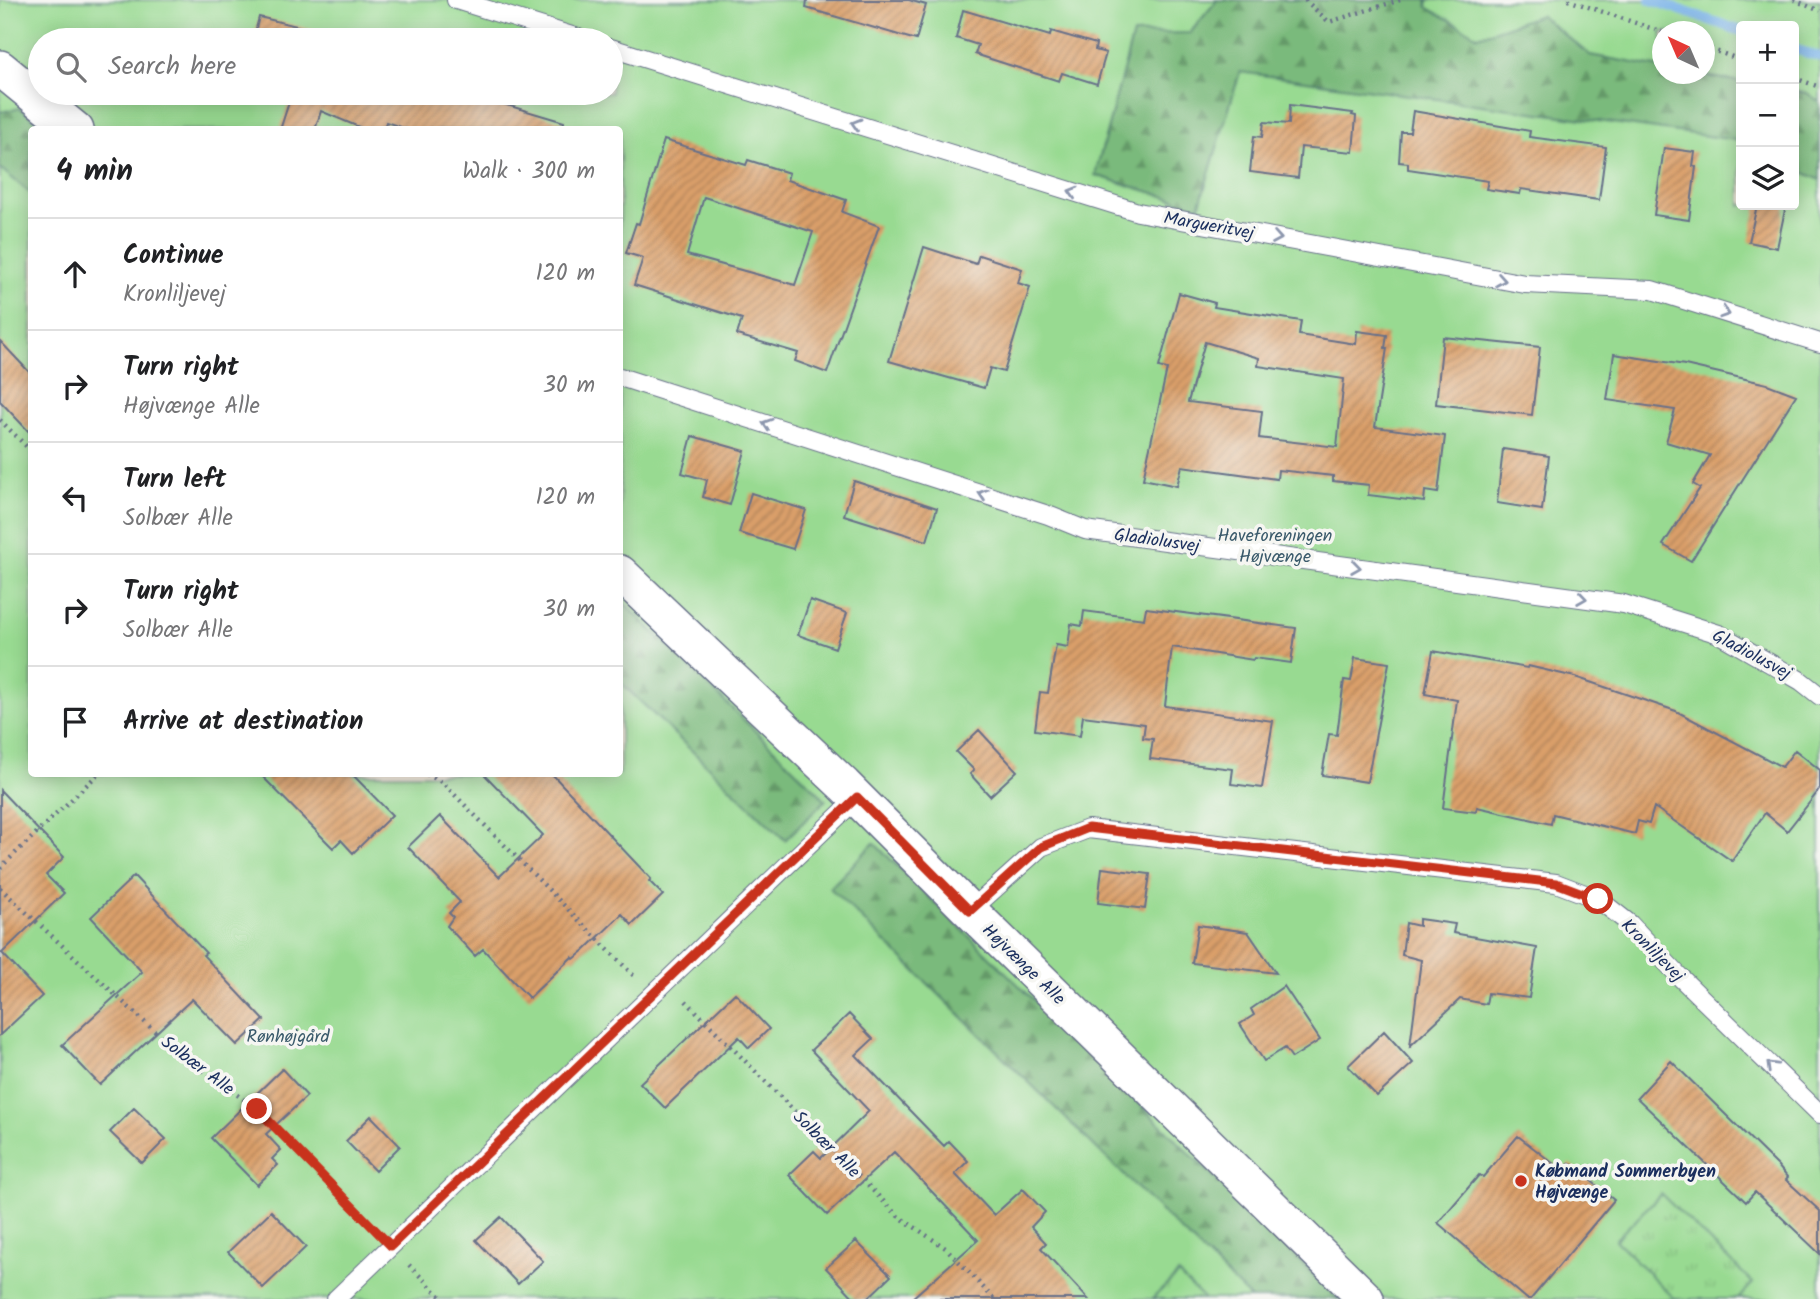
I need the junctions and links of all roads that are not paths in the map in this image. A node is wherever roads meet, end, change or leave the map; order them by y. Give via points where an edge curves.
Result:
1 (456, 0) edge
2 (546, 28) edge
3 (623, 52) edge
4 (0, 68) edge
5 (28, 91) edge
6 (45, 105) edge
7 (71, 126) edge
8 (1820, 343) edge
9 (623, 378) edge
10 (623, 576) edge
11 (1820, 696) edge
12 (857, 797) junction
13 (970, 911) junction
14 (1820, 1114) edge
15 (336, 1299) edge
16 (1366, 1299) edge

1 - 2 lane
3 - 8 lane, Margueritvej via 1138,212 1525,284 1652,290
4 - 5 street
6 - 7 street
9 - 11 lane, Gladiolusvej via 1085,530 1623,604 1719,634
10 - 12 street, Højvænge Alle
12 - 13 street, Højvænge Alle
12 - 15 lane
14 -> 13 lane, Kronliljevej via 1630,924 1598,899 1556,883 1088,828 1041,847
13 - 16 street, Højvænge Alle

